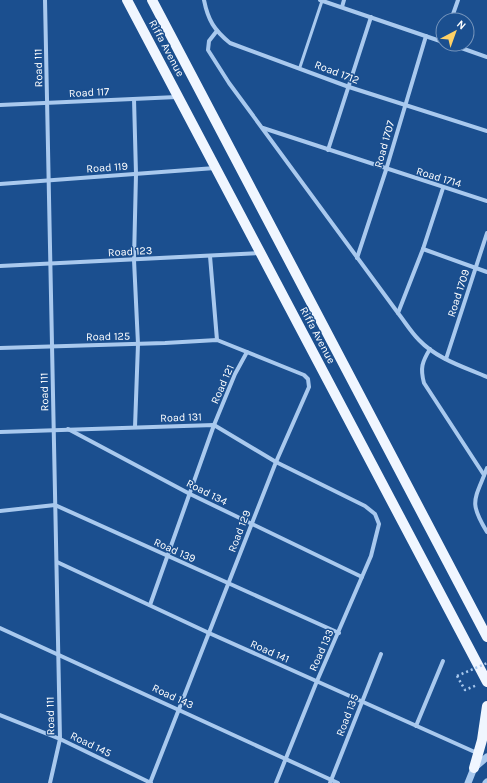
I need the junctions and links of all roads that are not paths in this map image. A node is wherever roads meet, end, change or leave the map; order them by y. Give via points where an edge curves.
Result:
1 (45, 0) edge
2 (127, 0) edge
3 (152, 0) edge
4 (204, 0) edge
5 (321, 0) edge
6 (344, 0) edge
7 (458, 0) edge
8 (342, 7) junction
9 (454, 12) edge
10 (371, 17) junction
11 (216, 32) junction
12 (426, 36) junction
13 (435, 39) edge
14 (473, 52) edge
15 (487, 57) edge
16 (300, 67) junction
17 (349, 87) junction
18 (179, 97) junction
19 (134, 99) junction
20 (48, 103) junction
21 (405, 104) junction
22 (0, 105) edge
23 (263, 128) junction
24 (487, 132) edge
25 (328, 150) junction
26 (216, 168) junction
27 (386, 170) junction
28 (136, 174) junction
29 (49, 181) junction
30 (0, 184) edge
31 (443, 188) junction
32 (487, 201) edge
33 (487, 233) edge
34 (423, 249) junction
35 (262, 253) junction
36 (210, 256) junction
37 (357, 258) junction
38 (134, 260) junction
39 (51, 264) junction
40 (0, 266) edge
41 (475, 268) junction
42 (487, 272) edge
43 (398, 313) junction
44 (217, 340) junction
45 (138, 344) junction
46 (52, 346) junction
47 (0, 348) edge
48 (430, 349) junction
49 (247, 352) junction
50 (446, 359) junction
51 (487, 377) edge
52 (214, 425) junction
53 (134, 427) junction
54 (68, 429) junction
55 (54, 430) junction
56 (0, 432) edge
57 (276, 462) junction
58 (487, 468) edge
59 (484, 475) junction
60 (190, 494) junction
61 (55, 505) junction
62 (0, 511) edge
63 (252, 524) junction
64 (379, 524) joint
65 (487, 532) edge
66 (167, 557) junction
67 (57, 562) junction
68 (362, 577) junction
69 (228, 584) junction
70 (150, 605) junction
71 (0, 628) edge
72 (209, 633) junction
73 (339, 633) junction
74 (487, 637) edge
75 (58, 653) junction
76 (381, 654) dead end
77 (443, 661) dead end
78 (317, 681) junction
79 (487, 682) edge
80 (487, 688) edge
81 (362, 702) junction
82 (487, 706) edge
83 (179, 708) junction
84 (0, 716) edge
85 (416, 726) junction
86 (60, 739) junction
87 (482, 755) edge
88 (287, 758) junction
89 (474, 768) joint
90 (331, 782) edge
91 (50, 783) edge
92 (150, 783) edge
93 (276, 783) edge
94 (338, 783) edge
95 (468, 783) edge

1 - 20 street, Road 111
2 - 18 main road, Riffa Avenue
3 - 74 main road, Riffa Avenue
4 - 11 street, Road 1712 via 207,14
5 - 8 street
5 - 16 lane
6 - 8 street
7 - 9 street
8 - 10 street
10 - 12 street
10 - 17 street
11 - 16 street, Road 1712 via 230,43
11 - 23 street via 209,40 208,50
12 - 13 street
12 - 21 street, Road 1707
14 - 15 street
16 - 17 street, Road 1712
17 - 21 street, Road 1712
17 - 25 street
18 - 19 street, Road 117
18 - 26 main road, Riffa Avenue
19 - 20 street, Road 117
19 - 28 street
20 - 22 street, Road 117
20 - 29 street, Road 111
21 - 24 street, Road 1712
21 - 27 street, Road 1707
23 - 25 street, Road 1714
23 - 37 street
25 - 27 street, Road 1714
26 - 28 street, Road 119
26 - 35 main road, Riffa Avenue
27 - 31 street, Road 1714
27 - 37 street, Road 1707
28 - 29 street, Road 119
28 - 38 street
29 - 30 street, Road 119
29 - 39 street, Road 111
31 - 32 street, Road 1714
31 - 34 street
33 - 41 street, Road 1709
34 - 41 street
34 - 43 street
35 - 36 street, Road 123
35 - 79 main road, Riffa Avenue
36 - 38 street, Road 123
36 - 44 street
37 - 43 street
38 - 39 street, Road 123
38 - 45 street
39 - 40 street, Road 123
39 - 46 street, Road 111
41 - 42 street
41 - 50 street, Road 1709
43 - 48 street via 419,340
44 - 45 street, Road 125
44 - 49 street, Road 129
45 - 46 street, Road 125
45 - 53 street
46 - 47 street, Road 125
46 - 55 street, Road 111
48 - 50 street
48 - 59 street via 421,364 424,383
49 - 52 street, Road 121
49 - 57 street, Road 129 via 304,375 308,379 309,387
50 - 51 street
52 - 53 street, Road 131
52 - 57 street, Road 131
52 - 60 street, Road 121
53 - 54 street, Road 131
54 - 55 street, Road 131
54 - 60 street, Road 134
55 - 56 street, Road 131
55 - 61 street, Road 111
57 - 63 street, Road 129
57 - 64 street, Road 131 via 365,506 375,514
58 - 59 street
59 - 65 street via 474,504 476,514
60 - 63 street, Road 134
60 - 66 street, Road 121
61 - 62 street
61 - 66 street, Road 139
61 - 67 street, Road 111
63 - 68 street, Road 134
63 - 69 street, Road 129
64 - 68 street, Road 133 via 371,556
66 - 69 street, Road 139
66 - 70 street, Road 121
67 - 70 street, Road 141
67 - 75 street, Road 111
68 - 73 street, Road 133
69 - 72 street, Road 129
69 - 73 street, Road 139
70 - 72 street, Road 141
71 - 75 street, Road 143
72 - 78 street, Road 141
72 - 83 street, Road 129
73 - 78 street, Road 133
75 - 83 street, Road 143
75 - 86 street, Road 111
76 - 81 street, Road 135
77 - 85 street
78 - 81 street, Road 141
78 - 88 street, Road 133
79 - 80 main road
81 - 85 street, Road 141
81 - 90 street, Road 135
82 - 87 main road
83 - 88 street, Road 143
83 - 92 street, Road 129
84 - 86 street, Road 145
85 - 87 street, Road 141
86 - 91 street, Road 111
86 - 92 street, Road 145
87 - 89 main road
88 - 90 street, Road 143
88 - 93 street, Road 133
89 - 95 street
90 - 94 street, Road 143

